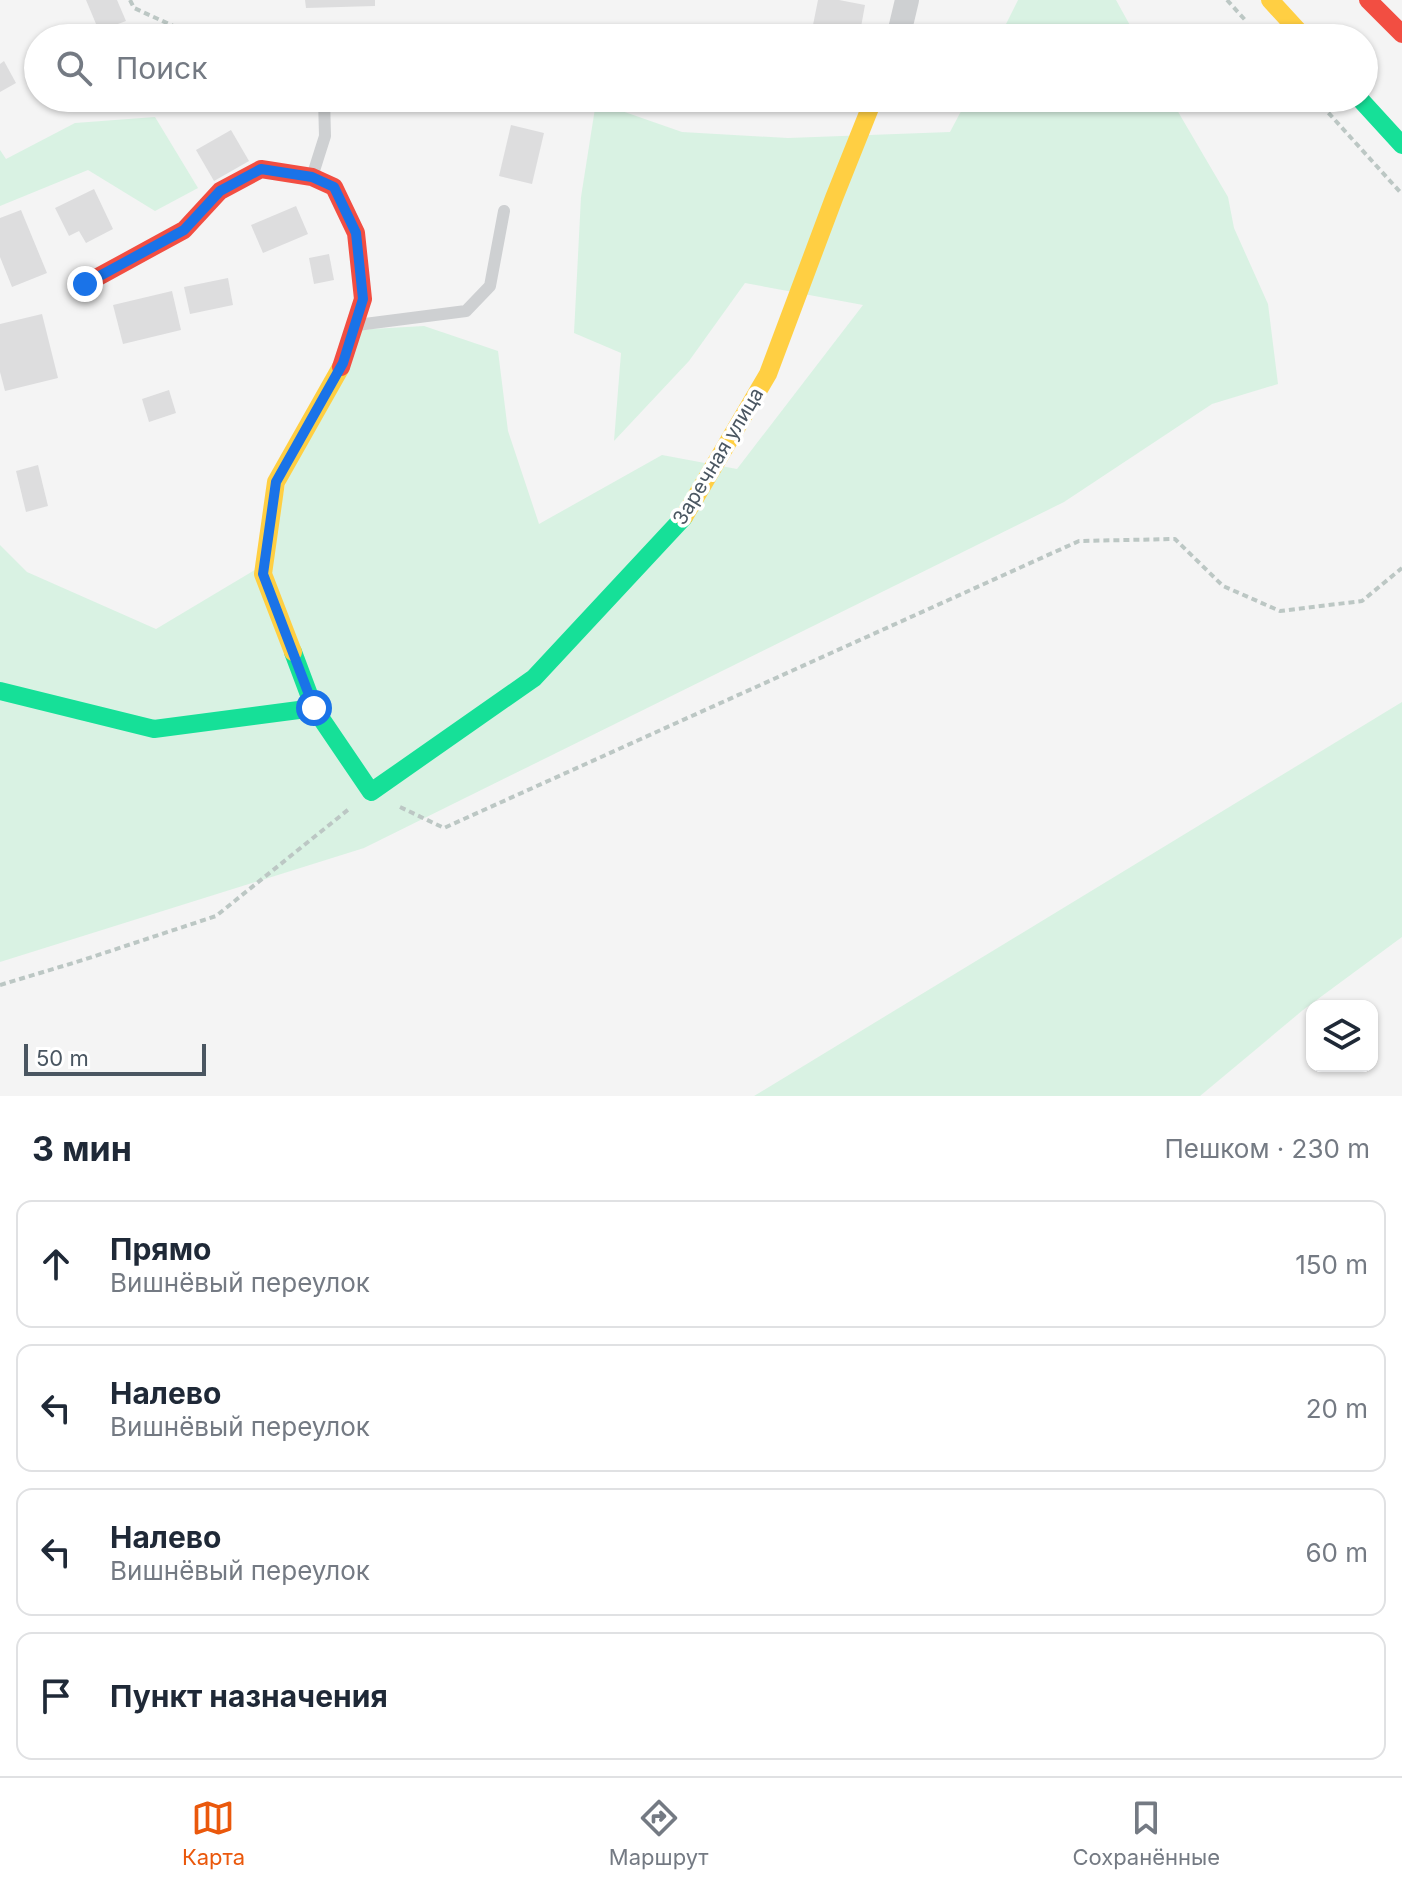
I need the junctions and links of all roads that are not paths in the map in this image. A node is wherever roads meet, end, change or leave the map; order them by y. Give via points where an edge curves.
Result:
1 (907, 0) edge
2 (1270, 0) edge
3 (1368, 0) edge
4 (901, 24) edge
5 (1292, 24) edge
6 (1402, 34) edge
7 (324, 112) edge
8 (868, 112) edge
9 (1372, 112) edge
10 (1402, 145) edge
11 (312, 177) junction
12 (504, 211) dead end
13 (85, 284) dead end
14 (355, 325) junction
15 (0, 691) edge
16 (314, 708) junction

1 - 4 street
2 - 5 street
3 - 6 street
7 - 11 lane via 325,136
8 - 16 street, Заречная улица via 768,374 681,522 534,678 371,792
9 - 10 street
11 - 13 street via 261,169 220,191 184,230
11 - 14 street via 334,187 356,233 363,299
12 - 14 lane via 490,286 466,311
14 - 16 street via 343,363 276,482 263,574
15 - 16 street via 154,729

